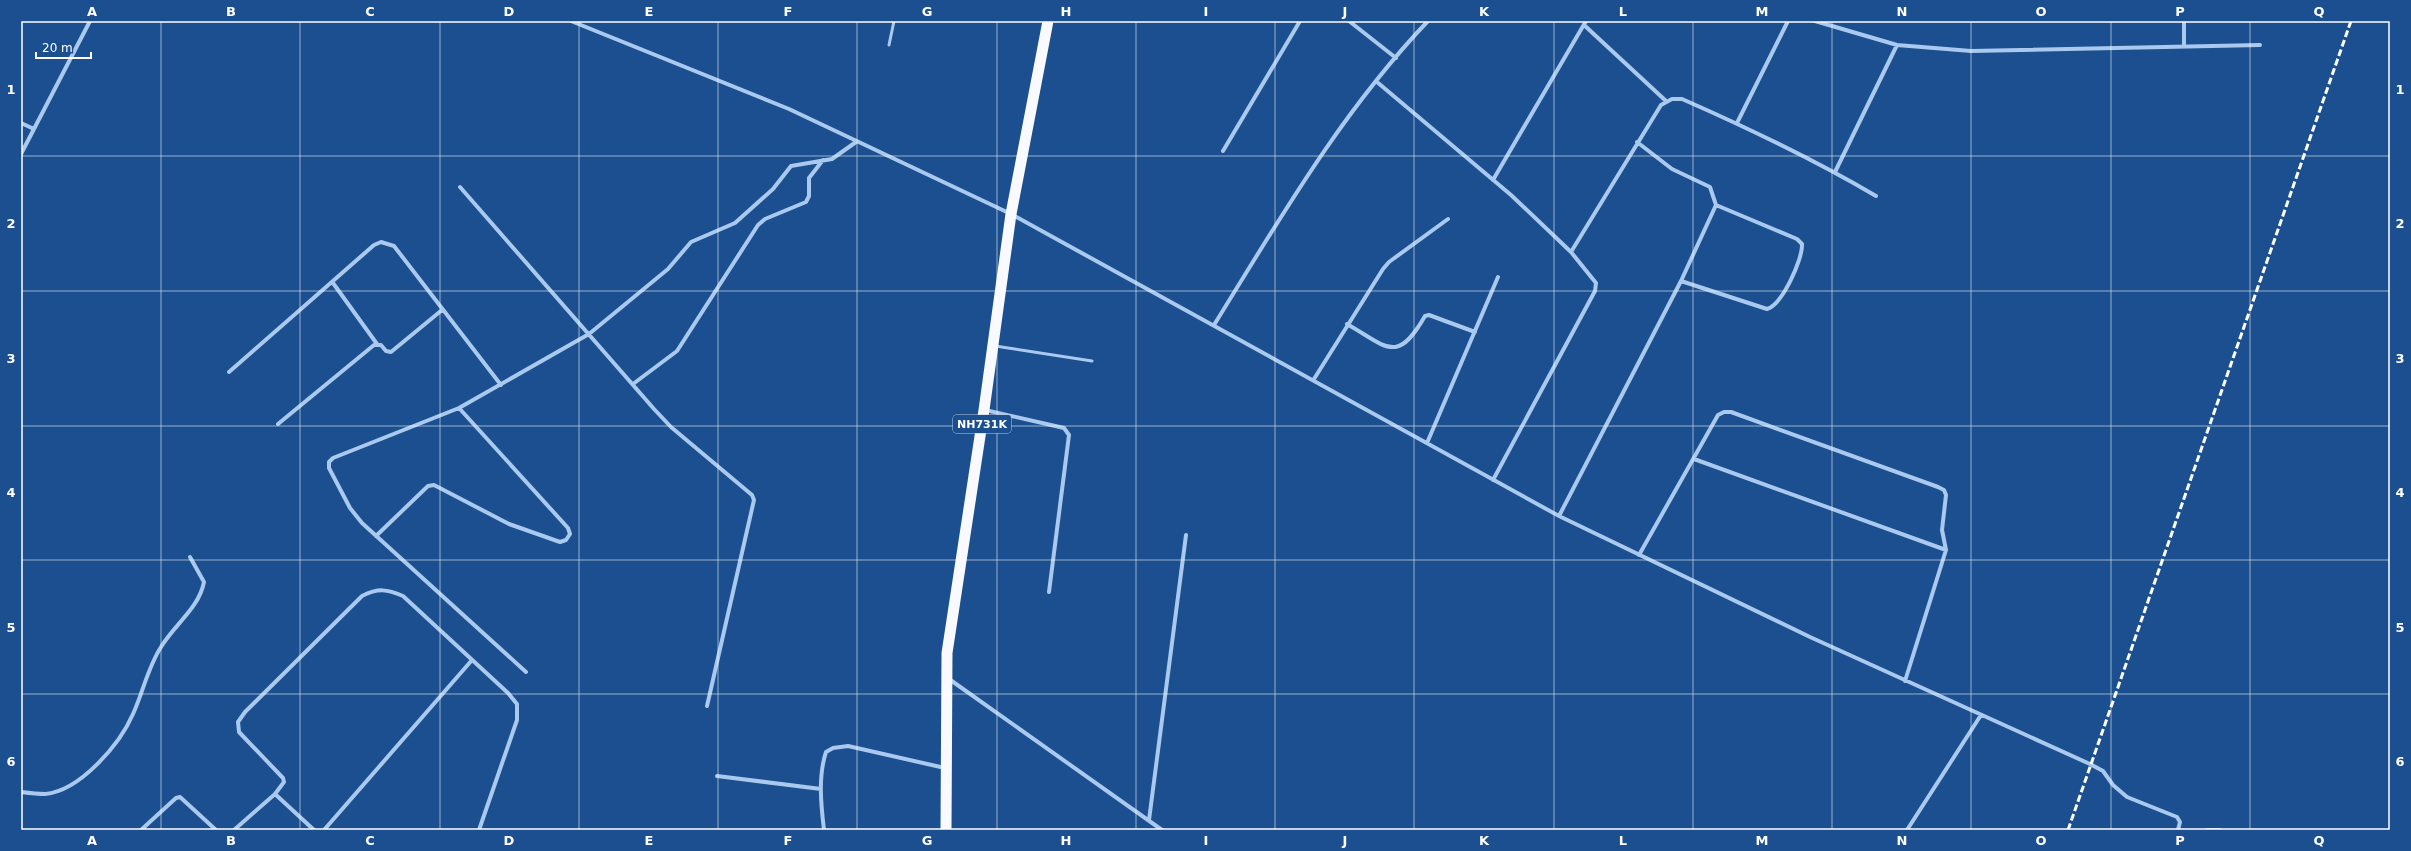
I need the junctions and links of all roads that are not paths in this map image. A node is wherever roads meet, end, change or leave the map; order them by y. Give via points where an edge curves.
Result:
1 (90, 21) edge
2 (571, 21) edge
3 (894, 21) edge
4 (1048, 21) edge
5 (1300, 21) edge
6 (1349, 21) edge
7 (1428, 21) edge
8 (1788, 21) edge
9 (1815, 21) edge
10 (2184, 21) edge
11 (1585, 23) edge
12 (889, 45) dead end
13 (2260, 45) dead end
14 (1897, 46) junction
15 (2184, 47) junction
16 (1396, 58) junction
17 (1377, 82) junction
18 (1666, 101) junction
19 (21, 123) edge
20 (1737, 123) junction
21 (34, 129) junction
22 (856, 142) junction
23 (1637, 142) junction
24 (1223, 151) dead end
25 (21, 154) edge
26 (823, 160) junction
27 (1835, 172) junction
28 (1493, 180) junction
29 (460, 187) dead end
30 (1876, 196) dead end
31 (1716, 205) junction
32 (1011, 214) junction
33 (1448, 219) dead end
34 (1571, 252) junction
35 (1498, 277) dead end
36 (1681, 281) junction
37 (333, 283) junction
38 (442, 310) junction
39 (1347, 324) junction
40 (1214, 325) junction
41 (1475, 332) junction
42 (590, 334) junction
43 (377, 344) junction
44 (993, 346) junction
45 (1092, 361) dead end
46 (229, 372) dead end
47 (1314, 379) junction
48 (633, 384) junction
49 (501, 386) junction
50 (459, 408) junction
51 (984, 410) junction
52 (278, 424) dead end
53 (1427, 443) junction
54 (1694, 459) junction
55 (1493, 480) junction
56 (1559, 516) junction
57 (1186, 535) dead end
58 (376, 536) junction
59 (1946, 550) junction
60 (1639, 555) junction
61 (190, 557) dead end
62 (1049, 592) dead end
63 (472, 660) junction
64 (526, 672) dead end
65 (946, 677) junction
66 (1905, 681) junction
67 (707, 706) dead end
68 (1981, 714) junction
69 (945, 768) junction
70 (717, 776) dead end
71 (821, 789) junction
72 (21, 792) edge
73 (275, 794) junction
74 (1149, 820) junction
75 (141, 830) edge
76 (216, 830) edge
77 (234, 830) edge
78 (314, 830) edge
79 (324, 830) edge
80 (479, 830) edge
81 (824, 830) edge
82 (946, 830) edge
83 (1162, 830) edge
84 (1907, 830) edge
85 (2178, 830) edge
86 (2207, 830) edge
87 (2220, 830) edge

1 - 21 street
2 - 22 street via 769,101
3 - 12 lane
4 - 32 highway, NH731K
5 - 24 street
6 - 16 street
7 - 16 street
8 - 20 street
9 - 14 street
10 - 15 street
11 - 18 street
11 - 28 street
13 - 15 street
14 - 15 street via 1993,51
14 - 27 street
16 - 17 street
17 - 28 street
17 - 40 street via 1366,93 1284,211
18 - 20 street via 1682,99
18 - 23 street
19 - 21 street
20 - 27 street
21 - 25 street
22 - 26 street via 837,156
22 - 32 street
23 - 31 street via 1672,169 1710,187
23 - 34 street
26 - 42 street via 791,166 773,189 735,222 691,242 668,269
26 - 48 street via 809,178 809,196 806,202 765,219 758,225 677,351
27 - 30 street
28 - 34 street
29 - 42 street
31 - 36 street
31 - 36 street via 1797,239 1802,244 1800,258 1780,301 1774,308 1767,309
32 - 40 street
32 - 44 highway, NH731K
33 - 39 street via 1389,262 1374,280
34 - 55 street via 1593,277 1596,283 1595,291
35 - 41 street
36 - 56 street
37 - 38 street via 374,245 388,243 394,246
37 - 43 street
37 - 46 street
38 - 43 street via 391,352
38 - 49 street
39 - 41 street via 1389,348 1400,347 1408,341 1425,316 1429,315
39 - 47 street
40 - 47 street
41 - 53 street
42 - 48 street
42 - 49 street
43 - 52 street
44 - 45 lane
44 - 51 highway, NH731K
47 - 53 street
48 - 67 street via 671,427 752,495 754,500
49 - 50 street
50 - 58 street via 333,458 329,462 329,468 352,511
50 - 58 street via 568,528 570,534 566,540 560,542 509,524 434,485 428,486
51 - 62 street via 1064,428 1069,435
51 - 65 highway, NH731K via 947,653
53 - 55 street
54 - 59 street
54 - 59 street via 1718,415 1731,412 1931,484 1944,490 1946,495 1942,530
54 - 60 street
55 - 56 street
56 - 60 street
57 - 74 street
58 - 64 street
59 - 66 street
60 - 66 street
61 - 72 street via 204,582 202,595 161,647 148,672 133,714 114,747 66,787 46,794
63 - 73 street via 403,596 388,590 374,590 362,596 245,712 238,722 239,732 283,778 284,782
63 - 79 street
63 - 80 street via 517,704 517,720
65 - 69 highway, NH731K
65 - 74 street
66 - 68 street
68 - 84 street
68 - 85 street via 2103,771 2113,786 2127,796 2177,817 2180,822
69 - 71 street via 848,746 833,748 826,752 822,763
69 - 82 highway, NH731K
70 - 71 street
71 - 81 street
73 - 77 street
73 - 78 street
74 - 83 street
75 - 76 street via 180,797
86 - 87 street

